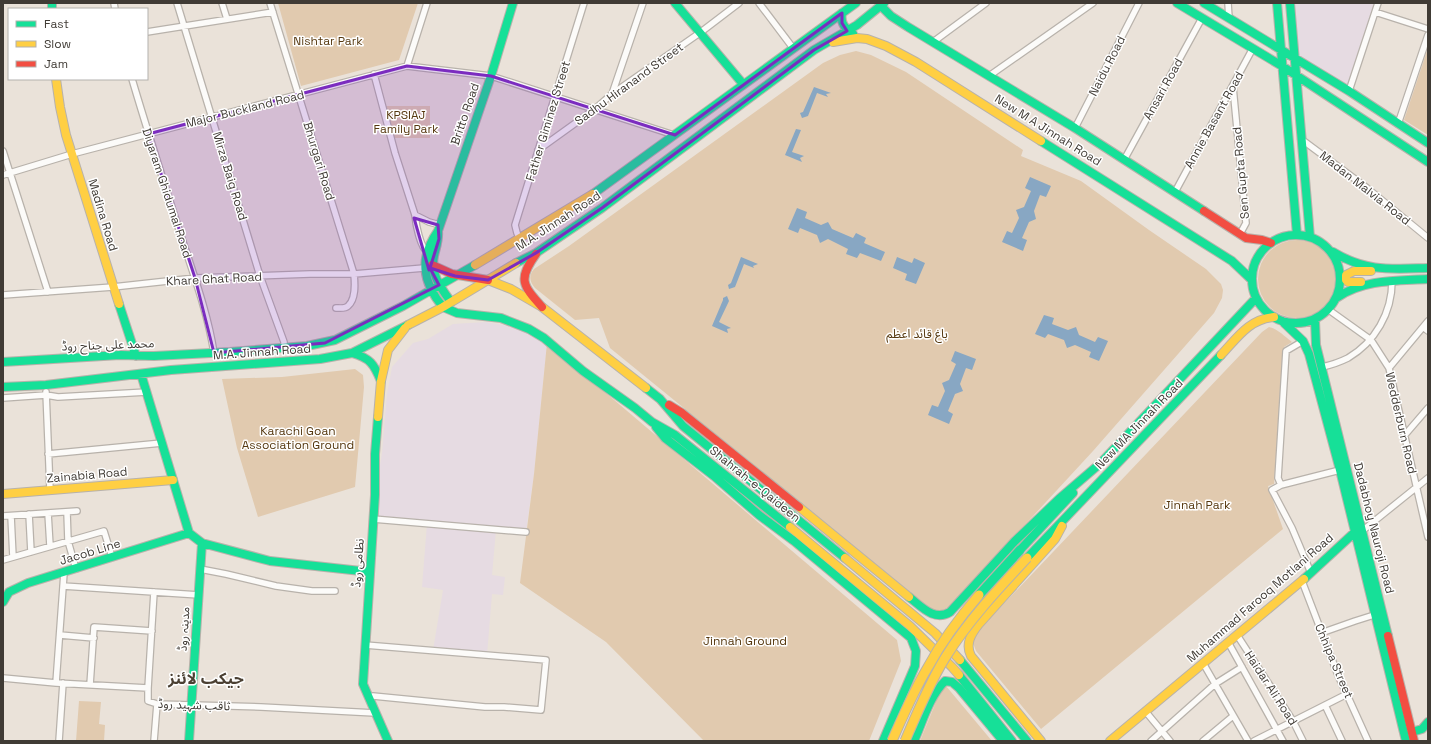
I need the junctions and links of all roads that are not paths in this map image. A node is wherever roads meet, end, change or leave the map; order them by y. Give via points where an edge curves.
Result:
1 (177, 3) edge
2 (222, 3) edge
3 (270, 3) edge
4 (427, 3) edge
5 (512, 3) edge
6 (584, 3) edge
7 (643, 3) edge
8 (675, 3) edge
9 (739, 3) edge
10 (759, 3) edge
11 (856, 3) edge
12 (986, 3) edge
13 (1093, 3) edge
14 (1139, 3) edge
15 (1177, 3) edge
16 (1204, 3) edge
17 (1228, 3) edge
18 (1277, 3) edge
19 (1290, 3) edge
20 (1378, 3) edge
21 (883, 4) edge
22 (273, 12) junction
23 (1375, 12) junction
24 (842, 13) junction
25 (1202, 18) junction
26 (1229, 18) junction
27 (227, 19) junction
28 (184, 26) junction
29 (845, 27) junction
30 (1428, 30) edge
31 (148, 32) edge
32 (701, 32) junction
33 (1428, 35) edge
34 (862, 38) junction
35 (933, 42) junction
36 (793, 48) junction
37 (817, 48) junction
38 (1252, 48) junction
39 (1280, 49) junction
40 (1295, 58) junction
41 (407, 66) junction
42 (1282, 66) junction
43 (374, 74) junction
44 (1296, 75) junction
45 (491, 76) junction
46 (989, 76) junction
47 (56, 80) edge
48 (132, 80) edge
49 (743, 84) junction
50 (1232, 86) junction
51 (1349, 91) junction
52 (612, 94) junction
53 (299, 95) junction
54 (555, 97) junction
55 (595, 110) junction
56 (212, 117) junction
57 (1398, 124) junction
58 (1075, 128) junction
59 (148, 134) junction
60 (675, 135) junction
61 (1301, 139) junction
62 (1428, 143) edge
63 (538, 150) junction
64 (3, 151) edge
65 (72, 154) junction
66 (1124, 160) junction
67 (1428, 162) edge
68 (10, 173) junction
69 (3, 175) edge
70 (1175, 192) junction
71 (415, 215) junction
72 (439, 228) junction
73 (1240, 234) junction
74 (1296, 235) junction
75 (1310, 237) junction
76 (1428, 238) edge
77 (520, 239) junction
78 (1271, 242) junction
79 (1329, 249) junction
80 (536, 253) junction
81 (431, 254) junction
82 (428, 267) junction
83 (1428, 268) edge
84 (1376, 269) junction
85 (354, 274) junction
86 (260, 276) junction
87 (455, 276) junction
88 (195, 278) junction
89 (1428, 279) edge
90 (488, 280) junction
91 (1252, 280) junction
92 (1392, 281) junction
93 (1366, 284) junction
94 (439, 285) junction
95 (113, 287) junction
96 (430, 291) junction
97 (48, 292) junction
98 (3, 295) edge
99 (1338, 297) junction
100 (1256, 298) junction
101 (451, 302) junction
102 (443, 307) junction
103 (542, 307) junction
104 (336, 308) dead end
105 (1329, 310) junction
106 (1278, 319) junction
107 (1315, 320) junction
108 (1428, 321) edge
109 (408, 325) junction
110 (1423, 327) junction
111 (1428, 332) edge
112 (1370, 340) junction
113 (1303, 341) junction
114 (284, 348) junction
115 (214, 353) junction
116 (352, 353) junction
117 (136, 356) junction
118 (3, 362) edge
119 (1322, 367) junction
120 (1389, 368) junction
121 (141, 374) junction
122 (381, 381) junction
123 (46, 384) junction
124 (3, 387) edge
125 (147, 392) junction
126 (46, 395) junction
127 (3, 398) edge
128 (660, 399) junction
129 (1428, 408) edge
130 (652, 422) junction
131 (683, 426) junction
132 (675, 435) junction
133 (1404, 436) junction
134 (162, 443) junction
135 (48, 454) junction
136 (1103, 461) junction
137 (1340, 470) junction
138 (1428, 478) edge
139 (173, 480) junction
140 (1281, 485) junction
141 (1416, 488) junction
142 (50, 490) junction
143 (3, 494) edge
144 (77, 511) dead end
145 (66, 512) junction
146 (48, 513) junction
147 (29, 514) junction
148 (1068, 515) junction
149 (3, 516) edge
150 (11, 516) junction
151 (373, 519) junction
152 (1359, 531) junction
153 (526, 532) dead end
154 (189, 533) junction
155 (1428, 537) edge
156 (68, 541) junction
157 (202, 542) junction
158 (50, 546) junction
159 (31, 552) junction
160 (13, 557) junction
161 (112, 557) junction
162 (3, 560) edge
163 (76, 569) junction
164 (200, 569) junction
165 (370, 572) junction
166 (1311, 572) junction
167 (64, 573) junction
168 (1302, 581) junction
169 (63, 586) junction
170 (335, 590) dead end
171 (154, 592) junction
172 (199, 595) junction
173 (3, 602) edge
174 (1374, 615) junction
175 (152, 631) junction
176 (1321, 633) junction
177 (60, 635) junction
178 (1237, 635) junction
179 (94, 638) junction
180 (1228, 642) junction
181 (365, 646) junction
182 (1203, 663) junction
183 (1242, 667) junction
184 (3, 678) edge
185 (56, 683) junction
186 (63, 683) junction
187 (1215, 684) junction
188 (90, 685) junction
189 (148, 688) junction
190 (1347, 694) junction
191 (373, 696) dead end
192 (157, 704) junction
193 (191, 705) junction
194 (1325, 705) junction
195 (375, 712) junction
196 (1146, 712) junction
197 (1233, 716) junction
198 (1293, 721) junction
199 (1428, 722) edge
200 (1277, 729) junction
201 (1162, 732) junction
202 (1413, 737) edge
203 (59, 741) edge
204 (154, 741) edge
205 (189, 741) edge
206 (388, 741) edge
207 (883, 741) edge
208 (892, 741) edge
209 (905, 741) edge
210 (914, 741) edge
211 (1003, 741) edge
212 (1012, 741) edge
213 (1027, 741) edge
214 (1040, 741) edge
215 (1110, 741) edge
216 (1151, 741) edge
217 (1170, 741) edge
218 (1203, 741) edge
219 (1248, 741) edge
220 (1254, 741) edge
221 (1283, 741) edge
222 (1303, 741) edge
223 (1342, 741) edge
224 (1368, 741) edge
225 (1406, 741) edge

1 - 28 street, Mirza Baig Road
2 - 27 street
3 - 22 street, Bhurgari Road
4 - 41 street
5 - 45 main road, Britto Road
6 - 54 street, Father Giminez Street
7 - 52 street
8 - 32 main road
9 - 32 street, Sadhu Hiranand Street
10 - 36 street
11 - 24 main road, M.A. Jinnah Road
12 - 35 street
13 - 46 street
14 - 58 street, Naidu Road
15 - 25 main road
16 - 26 main road
17 - 26 street
18 - 39 main road
19 - 40 main road
20 - 23 street
21 - 29 main road, M.A. Jinnah Road via 857,25
21 - 35 main road, New M A Jinnah Road via 897,20
22 - 27 street
22 - 53 street, Bhurgari Road
23 - 30 street
23 - 51 street
24 - 29 main road
24 - 36 main road, M.A. Jinnah Road
25 - 38 main road
25 - 66 street, Ansari Road
26 - 39 main road
27 - 28 street
28 - 31 street
28 - 56 street, Mirza Baig Road
29 - 34 main road
29 - 37 main road, M.A. Jinnah Road
32 - 49 main road
32 - 52 street, Sadhu Hiranand Street
33 - 57 street
34 - 37 main road, New M A Jinnah Road via 842,39
34 - 91 main road, New M A Jinnah Road via 876,41 916,62 970,95 1232,260
35 - 46 main road, New M A Jinnah Road
36 - 49 main road, M.A. Jinnah Road
37 - 80 main road, M.A. Jinnah Road via 602,208
38 - 42 main road
38 - 50 street, Annie Basant Road
39 - 40 main road
39 - 42 main road
40 - 44 main road
40 - 51 main road
41 - 43 street, Major Buckland Road
41 - 45 street, Major Buckland Road
42 - 44 main road
42 - 74 main road
43 - 53 street, Major Buckland Road
43 - 71 street
44 - 61 main road
44 - 67 main road
45 - 54 street, Major Buckland Road
45 - 72 main road, Britto Road
46 - 58 main road, New M A Jinnah Road
47 - 65 main road, Madina Road via 57,99
48 - 59 street, Diyaram Ghidumal Road
49 - 60 main road, M.A. Jinnah Road
50 - 70 street, Annie Basant Road
50 - 73 street, Sen Gupta Road via 1246,223
51 - 57 main road
52 - 55 street, Sadhu Hiranand Street
53 - 56 street, Major Buckland Road
53 - 85 street, Bhurgari Road
54 - 55 street, Major Buckland Road
54 - 63 street, Father Giminez Street
55 - 60 street, Major Buckland Road
55 - 63 street, Sadhu Hiranand Street
56 - 59 street, Major Buckland Road
56 - 86 street, Mirza Baig Road
57 - 62 main road
58 - 66 main road, New M A Jinnah Road
59 - 65 street, Major Buckland Road
59 - 88 street, Diyaram Ghidumal Road
60 - 77 main road, M.A. Jinnah Road via 590,196
61 - 75 main road
61 - 76 street, Madan Malvia Road
63 - 77 street, Father Giminez Street via 515,225
64 - 68 street
65 - 68 street, Major Buckland Road
65 - 95 main road, Madina Road
66 - 70 main road, New M A Jinnah Road
68 - 69 street, Major Buckland Road
68 - 97 street
70 - 73 main road, New M A Jinnah Road
71 - 72 street
71 - 81 street via 422,246
72 - 81 main road, Britto Road via 439,239
73 - 78 main road, New M A Jinnah Road via 1246,238 1265,239
74 - 75 main road
74 - 78 main road
75 - 79 main road
77 - 87 main road, M.A. Jinnah Road
78 - 91 main road via 1257,259
79 - 84 main road via 1345,259
79 - 99 main road via 1340,271
80 - 90 main road, M.A. Jinnah Road
80 - 103 main road via 526,268 524,278 525,286
81 - 82 main road, Britto Road
82 - 85 street, Khare Ghat Road
82 - 87 main road, Shahrah-e-Qaideen
82 - 94 main road
82 - 96 main road, Britto Road via 425,275
83 - 84 main road
84 - 93 main road via 1369,272 1352,271 1346,275 1348,282
85 - 86 street, Khare Ghat Road
85 - 104 street, Bhurgari Road via 355,289 352,299 348,306
86 - 88 street, Khare Ghat Road
86 - 114 street, Mirza Baig Road
87 - 90 main road, Shahrah-e-Qaideen
87 - 94 main road, M.A. Jinnah Road
88 - 95 street, Khare Ghat Road
88 - 115 street, Diyaram Ghidumal Road
89 - 92 main road
90 - 101 main road, M.A. Jinnah Road
90 - 103 main road, Shahrah-e-Qaideen via 511,289
91 - 100 main road
92 - 93 main road
92 - 112 street via 1389,307
93 - 99 main road via 1349,289
94 - 96 main road, M.A. Jinnah Road
94 - 101 main road
95 - 97 street, Khare Ghat Road
95 - 117 main road, Madina Road
96 - 102 main road, Britto Road
96 - 114 main road, M.A. Jinnah Road via 335,340
97 - 98 street, Khare Ghat Road
99 - 105 main road
100 - 106 main road via 1260,305
100 - 136 main road
101 - 102 main road, M.A. Jinnah Road
102 - 109 main road, M.A. Jinnah Road
102 - 130 main road, Shahrah-e-Qaideen via 457,313 501,318 529,329
103 - 128 main road, Shahrah-e-Qaideen
105 - 107 main road
105 - 112 street, Wedderburn Road
106 - 107 main road via 1299,324
106 - 113 main road
106 - 148 main road, New MA Jinnah Road via 1263,318 1251,324
107 - 119 main road, Dadabhoy Nauroji Road via 1316,345
108 - 110 street
109 - 116 main road, M.A. Jinnah Road
109 - 122 main road, نظامی روڈ via 388,350
110 - 111 street
110 - 120 street
112 - 119 street via 1348,358
112 - 120 street, Wedderburn Road
113 - 137 main road via 1309,354
113 - 140 street via 1286,351 1278,478
114 - 115 main road, M.A. Jinnah Road
115 - 117 main road, محمد علی جناح روڈ
116 - 121 main road, M.A. Jinnah Road via 320,360
116 - 122 main road, نظامی روڈ via 365,357 374,364
117 - 118 main road, محمد علی جناح روڈ
119 - 152 main road, Dadabhoy Nauroji Road
120 - 133 street, Wedderburn Road
121 - 123 main road
121 - 125 main road
122 - 151 main road, نظامی روڈ
123 - 124 main road
123 - 126 street
125 - 126 street via 58,397
125 - 134 main road
126 - 127 street
126 - 135 street
128 - 131 main road, Shahrah-e-Qaideen
128 - 136 main road via 682,413 928,612 939,617 953,610 1015,541
129 - 133 street
130 - 132 main road, Shahrah-e-Qaideen
130 - 207 main road via 665,438 911,638 916,645 915,666
131 - 132 main road
131 - 213 main road, Shahrah-e-Qaideen via 935,633
132 - 212 main road, Shahrah-e-Qaideen via 910,626 952,667
133 - 141 street, Wedderburn Road
134 - 135 street
134 - 139 main road
135 - 142 street
136 - 208 main road, bridge via 971,603 922,676
137 - 140 street
137 - 152 main road
138 - 141 street, Muhammad Farooq Motlani Road
139 - 142 main road, Zainabia Road
139 - 154 main road
140 - 166 street via 1272,490
141 - 152 street, Muhammad Farooq Motlani Road
141 - 155 street, Wedderburn Road
142 - 143 main road, Zainabia Road
144 - 145 street
145 - 146 street
145 - 156 street
146 - 147 street
146 - 158 street
147 - 150 street
147 - 159 street
148 - 209 main road, New MA Jinnah Road, bridge via 983,606 952,647 932,681
148 - 214 main road via 1055,539 982,620 972,633 968,644 971,656
149 - 150 street
150 - 160 street
151 - 153 street
151 - 165 main road, نظامی روڈ
152 - 166 main road, Muhammad Farooq Motlani Road
152 - 174 main road
152 - 202 main road, Dadabhoy Nauroji Road
154 - 157 main road
154 - 161 main road, Jacob Line
156 - 158 street
156 - 161 street via 104,531
156 - 163 street
157 - 164 main road, مدینہ روڈ
157 - 165 main road via 270,561
158 - 159 street
159 - 160 street
160 - 162 street
161 - 163 main road, Jacob Line
163 - 167 main road, Jacob Line
164 - 170 street via 276,586 312,591
164 - 172 main road, مدینہ روڈ
165 - 181 main road, نظامی روڈ
166 - 168 main road, Muhammad Farooq Motlani Road
167 - 169 street
167 - 173 main road, Jacob Line via 18,587 9,592
168 - 176 street, Chhipa Street
168 - 178 main road, Muhammad Farooq Motlani Road
169 - 171 street
169 - 177 street
171 - 172 street
171 - 175 street
172 - 193 main road, مدینہ روڈ
174 - 176 street
174 - 225 main road
175 - 179 street via 94,627
175 - 189 street
176 - 190 street, Chhipa Street
177 - 179 street
177 - 185 street
178 - 180 main road, Muhammad Farooq Motlani Road
178 - 198 street, Haidar Ali Road
179 - 188 street
180 - 182 main road, Muhammad Farooq Motlani Road
180 - 183 street
181 - 191 street via 546,660 541,710
181 - 195 main road, نظامی روڈ via 363,684
182 - 187 street
182 - 196 main road, Muhammad Farooq Motlani Road
183 - 187 street
183 - 200 street
184 - 185 street, ثاقب شہید روڈ
185 - 186 street, ثاقب شہید روڈ
186 - 188 street, ثاقب شہید روڈ
186 - 203 street
187 - 197 street
187 - 201 street
188 - 189 street, ثاقب شہید روڈ
189 - 192 street, ثاقب شہید روڈ via 148,701
190 - 194 street
190 - 224 street, Chhipa Street
192 - 193 street, ثاقب شہید روڈ
192 - 204 street
193 - 195 street, ثاقب شہید روڈ
193 - 205 main road, مدینہ روڈ
194 - 198 street
194 - 223 street
195 - 206 main road, نظامی روڈ
196 - 201 street
196 - 215 main road, Muhammad Farooq Motlani Road
197 - 218 street
197 - 219 street
198 - 200 street
198 - 222 street, Haidar Ali Road
199 - 202 main road
200 - 220 street
200 - 221 street
201 - 216 street
201 - 217 street
210 - 211 main road via 936,692 945,681 952,682 959,688

